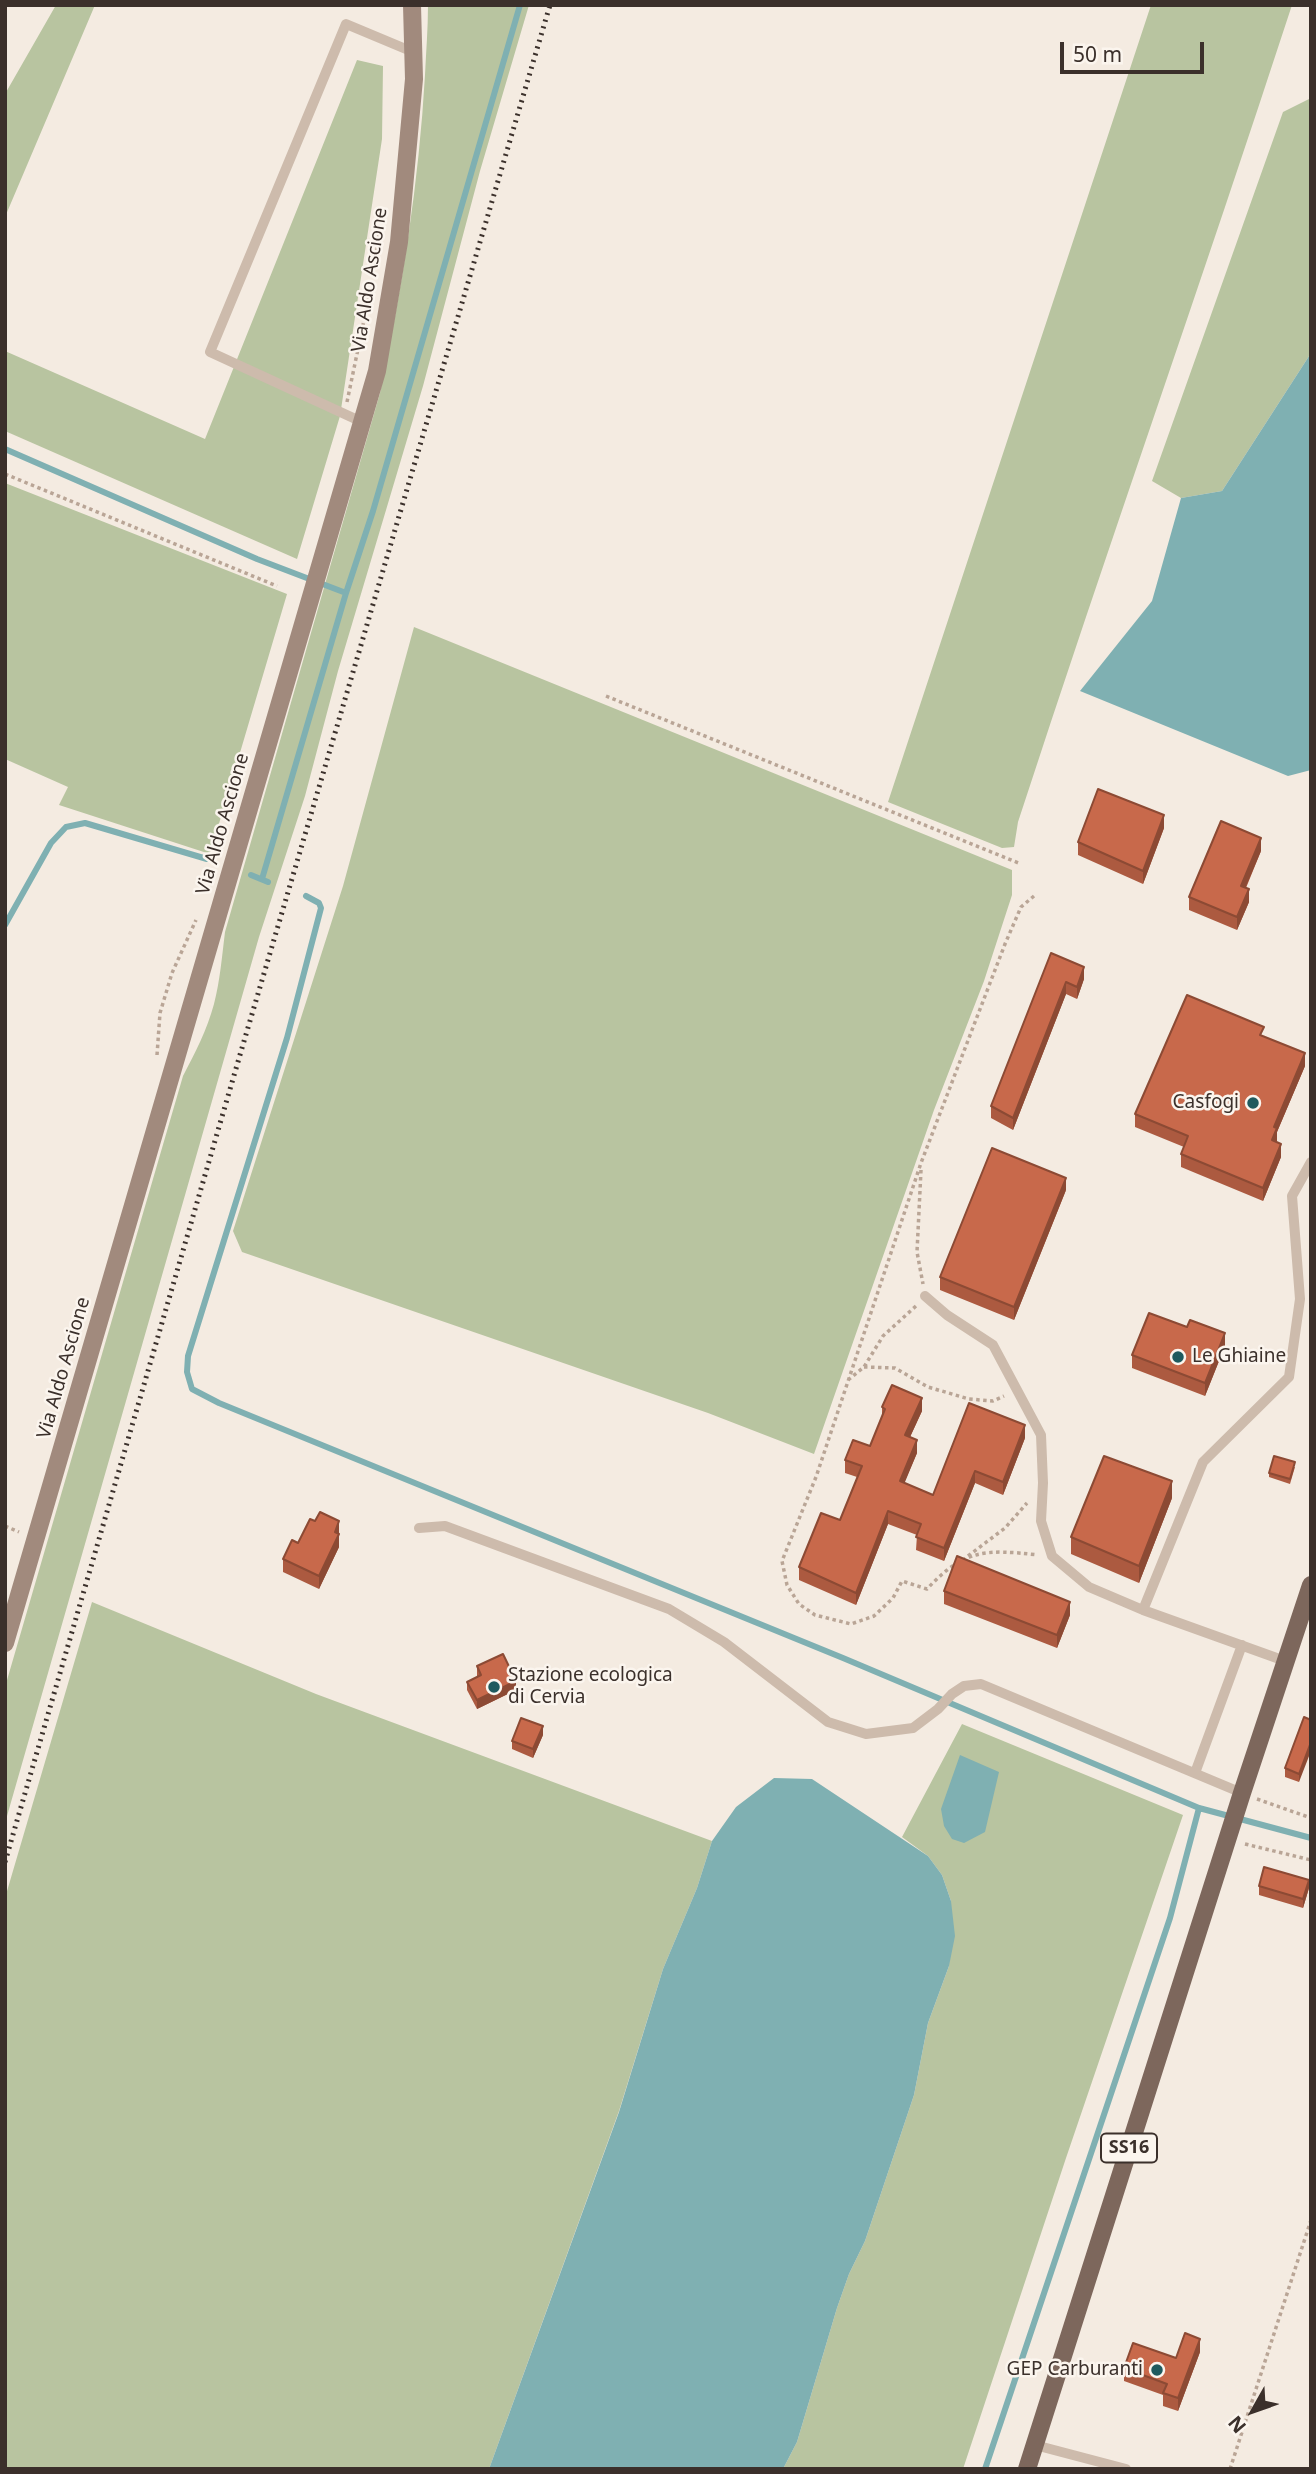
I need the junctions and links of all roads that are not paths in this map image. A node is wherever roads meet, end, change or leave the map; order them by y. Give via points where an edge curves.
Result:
1 (412, 5) edge
2 (413, 52) junction
3 (362, 422) junction
4 (1311, 1162) edge
5 (925, 1296) road end
6 (419, 1528) dead end
7 (1311, 1586) edge
8 (1143, 1610) junction
9 (5, 1643) edge
10 (1242, 1645) junction
11 (1285, 1661) junction
12 (1195, 1773) junction
13 (1240, 1799) junction
14 (1035, 2445) junction
15 (1027, 2469) edge
16 (1126, 2469) edge

1 - 2 street, Via Aldo Ascione
2 - 3 street, Via Aldo Ascione via 399,242 377,371
2 - 3 lane via 346,24 210,352
3 - 9 street, Via Aldo Ascione
4 - 8 lane via 1292,1196 1300,1299 1289,1377 1203,1462
5 - 8 lane via 993,1345 1041,1435 1041,1521 1052,1556 1089,1587
6 - 12 lane via 445,1526 669,1609 724,1642 828,1722 866,1734 913,1728 964,1686 981,1684
7 - 11 main road, SS16
8 - 10 lane
10 - 11 lane
10 - 12 lane
11 - 13 main road, SS16
12 - 13 lane
13 - 14 main road, SS16
14 - 15 main road, SS16
14 - 16 lane

